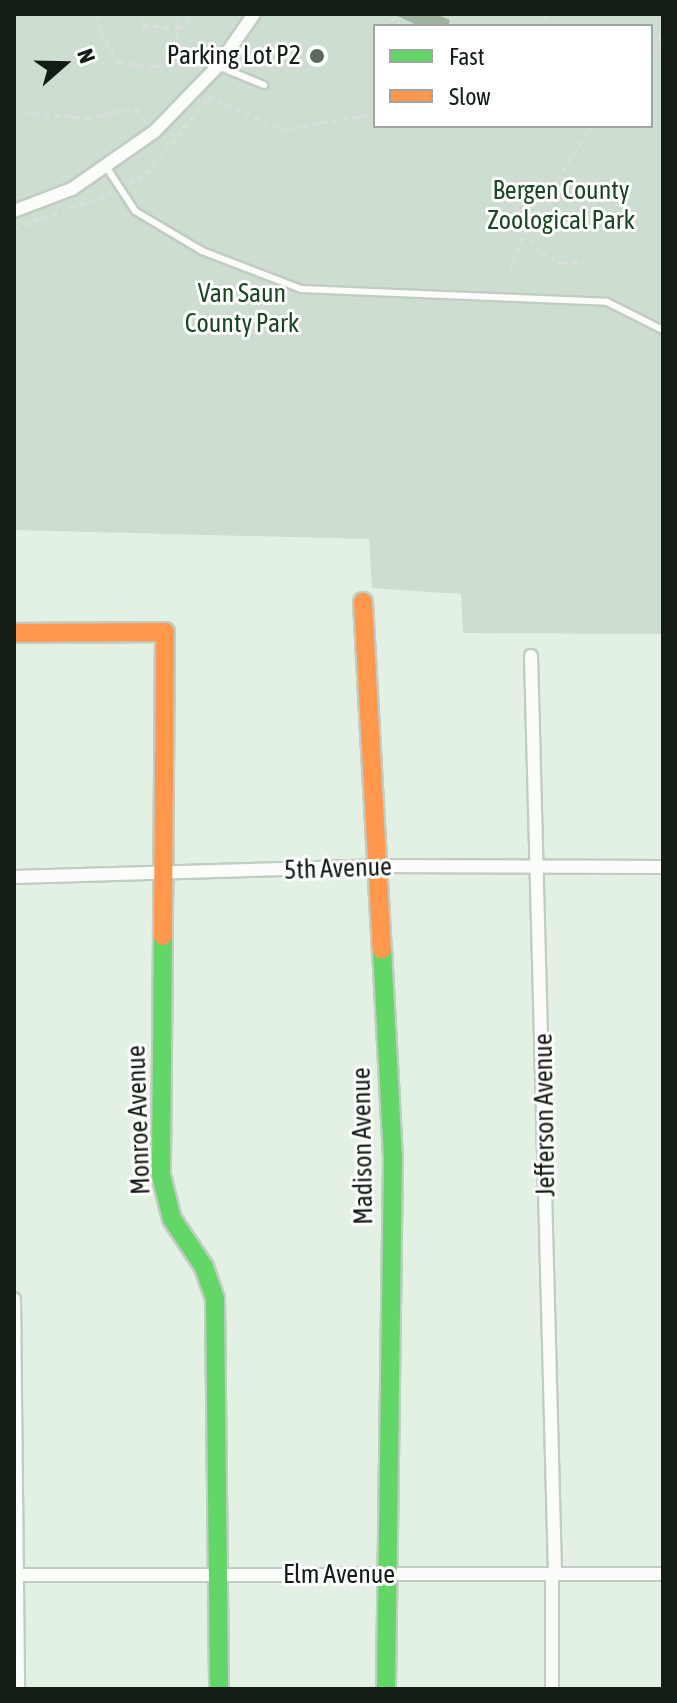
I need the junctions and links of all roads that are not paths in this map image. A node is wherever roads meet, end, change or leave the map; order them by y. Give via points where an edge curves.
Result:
1 (254, 14) edge
2 (225, 68) junction
3 (264, 85) dead end
4 (107, 168) junction
5 (14, 211) edge
6 (663, 330) edge
7 (363, 602) dead end
8 (14, 633) edge
9 (531, 656) dead end
10 (376, 866) junction
11 (663, 867) edge
12 (539, 869) junction
13 (165, 875) junction
14 (14, 877) edge
15 (14, 1299) edge
16 (219, 1574) junction
17 (553, 1574) junction
18 (663, 1574) edge
19 (16, 1575) edge
20 (385, 1575) junction
21 (18, 1689) edge
22 (219, 1689) edge
23 (386, 1689) edge
24 (552, 1689) edge

1 - 2 street
2 - 3 lane
2 - 4 street
4 - 5 street via 72,189
4 - 6 lane via 135,211 202,251 301,289 607,302
7 - 10 street, Madison Avenue
8 - 13 street, Monroe Avenue via 165,632
9 - 12 street, Jefferson Avenue
10 - 12 street, 5th Avenue
10 - 13 street, 5th Avenue
10 - 20 street, Madison Avenue via 393,1158
11 - 12 street, 5th Avenue
12 - 17 street, Jefferson Avenue
13 - 14 street, 5th Avenue
13 - 16 street, Monroe Avenue via 161,1175 172,1219 204,1267 215,1299
15 - 19 street
16 - 19 street, Elm Avenue
16 - 20 street, Elm Avenue
16 - 22 street, Monroe Avenue
17 - 18 street, Elm Avenue
17 - 20 street, Elm Avenue
17 - 24 street, Jefferson Avenue
19 - 21 street
20 - 23 street, Madison Avenue

